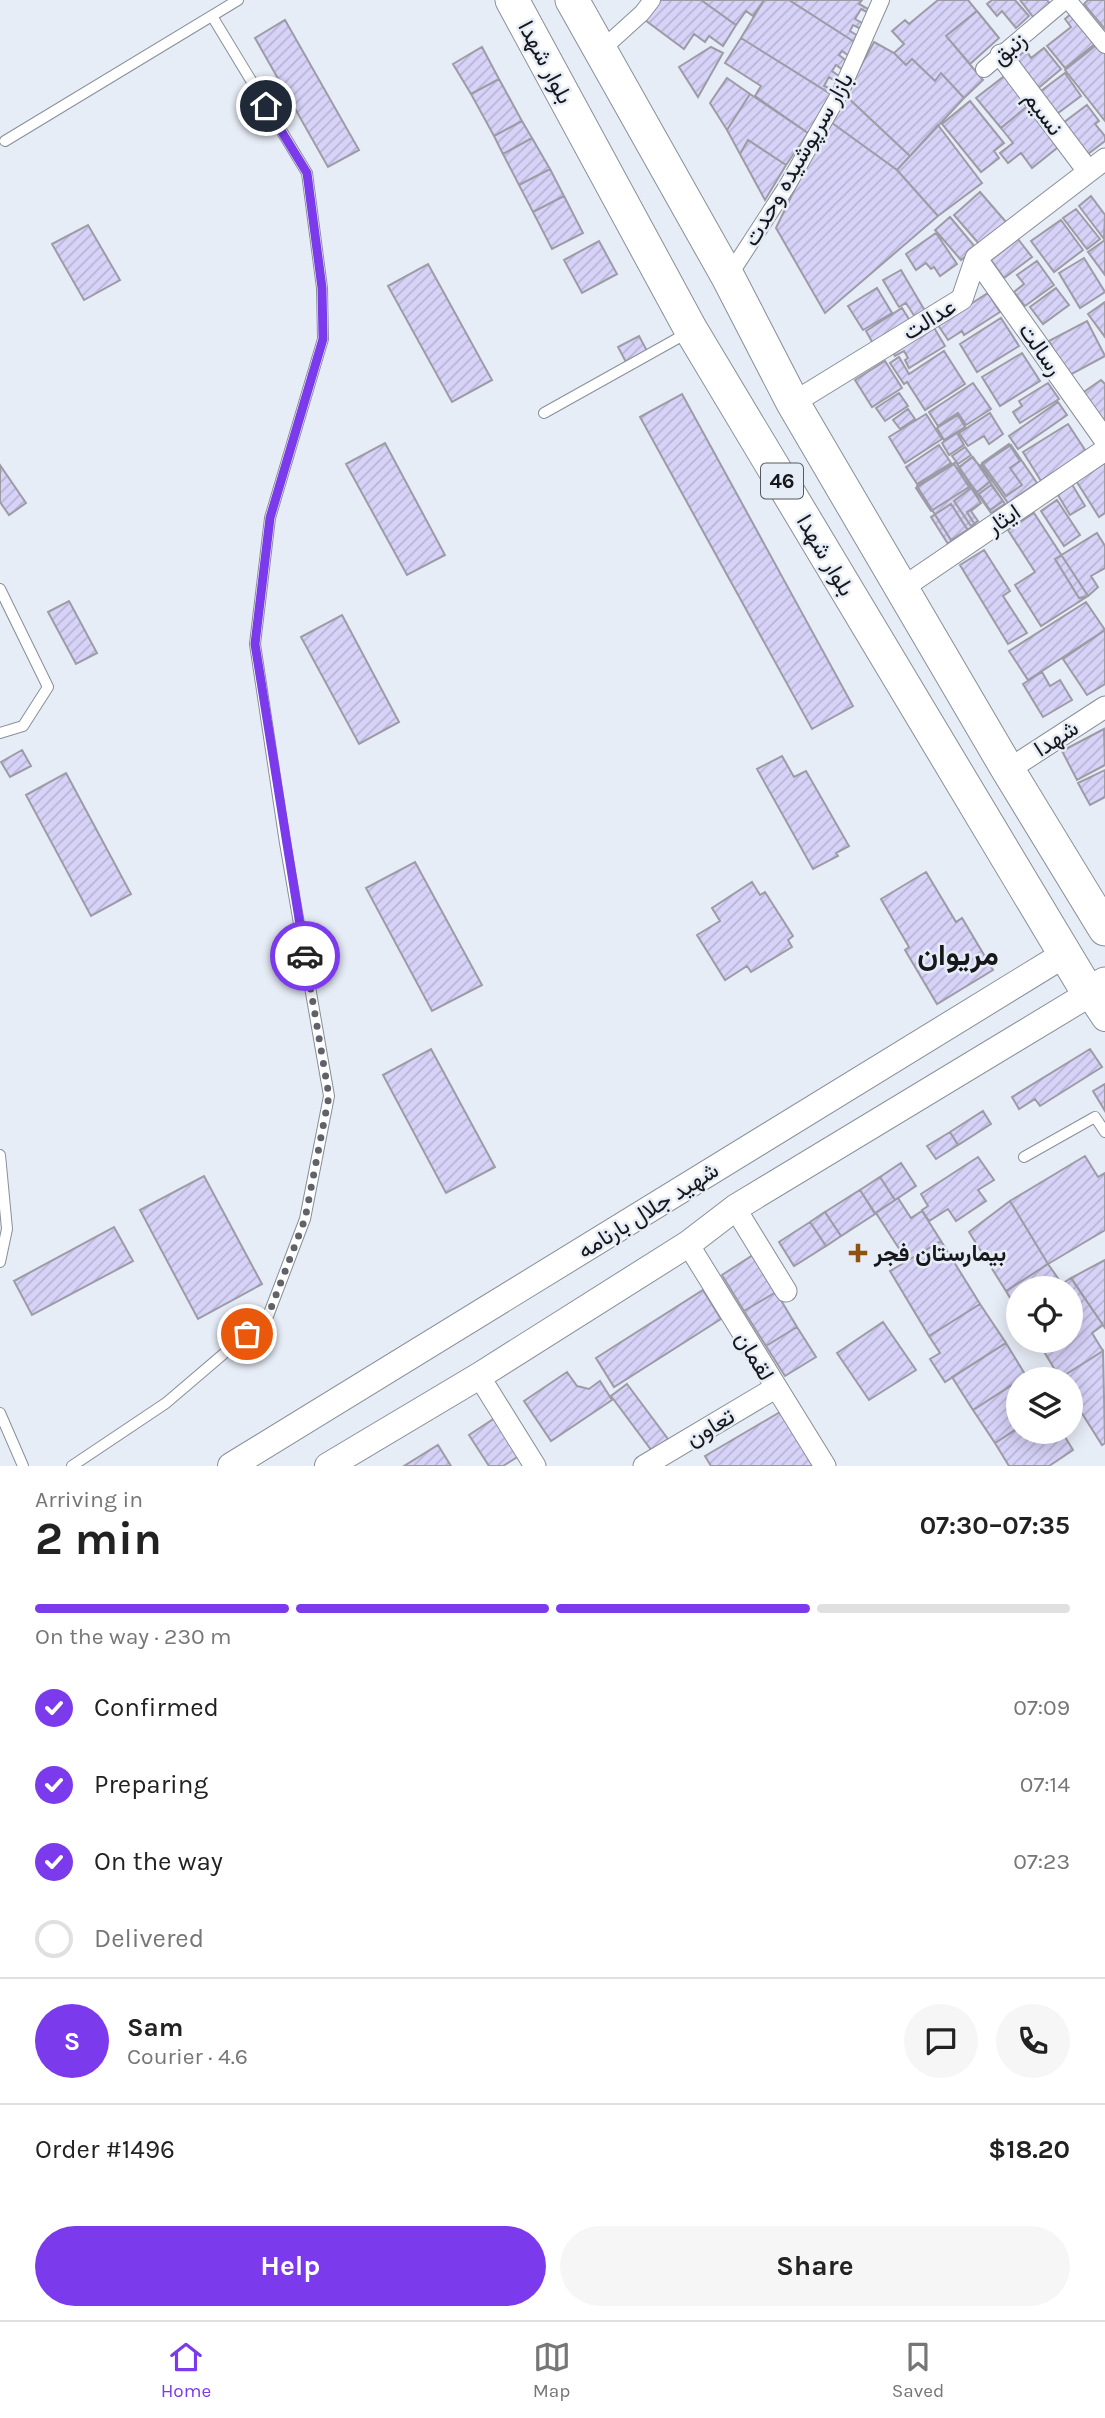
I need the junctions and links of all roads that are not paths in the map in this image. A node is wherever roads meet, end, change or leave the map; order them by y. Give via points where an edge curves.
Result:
1 (238, 0) edge
2 (512, 0) edge
3 (572, 0) edge
4 (652, 0) edge
5 (881, 0) edge
6 (1067, 0) edge
7 (212, 16) junction
8 (1105, 45) edge
9 (600, 51) junction
10 (992, 62) joint
11 (5, 141) dead end
12 (1096, 165) edge
13 (976, 258) junction
14 (728, 277) junction
15 (691, 330) junction
16 (793, 403) junction
17 (544, 413) dead end
18 (1105, 440) edge
19 (1105, 450) edge
20 (0, 589) edge
21 (901, 589) junction
22 (1105, 707) edge
23 (0, 733) edge
24 (1007, 769) junction
25 (1105, 930) edge
26 (1065, 954) junction
27 (1100, 998) edge
28 (1105, 1132) edge
29 (0, 1156) edge
30 (1024, 1157) dead end
31 (735, 1209) junction
32 (688, 1244) junction
33 (0, 1262) edge
34 (786, 1291) dead end
35 (479, 1376) junction
36 (775, 1388) junction
37 (0, 1413) edge
38 (23, 1466) edge
39 (72, 1466) edge
40 (231, 1466) edge
41 (328, 1466) edge
42 (535, 1466) edge
43 (644, 1466) edge
44 (825, 1466) edge

1 - 7 lane
2 - 15 main road, بلوار شهدا / 46
3 - 9 main road, بلوار شهدا / 46
4 - 9 street
5 - 14 street, بازار سرپوشیده وحدت via 840,93
6 - 8 street
6 - 10 street, زنبق
7 - 11 lane
7 - 39 lane via 307,173 322,288 323,339 270,518 255,644 329,1096 305,1219 268,1316 166,1403
9 - 14 main road, بلوار شهدا / 46
10 - 12 street, نسیم
12 - 13 street
13 - 16 street, عدالت via 962,299
13 - 18 street, رسالت
14 - 16 main road, بلوار شهدا / 46
15 - 17 lane
15 - 26 main road, بلوار شهدا / 46
16 - 21 main road, بلوار شهدا / 46
19 - 21 street, ایثار
20 - 23 lane via 48,687 23,726
21 - 24 main road, بلوار شهدا / 46
22 - 24 street, شهدا
24 - 25 main road, بلوار شهدا / 46
25 - 26 main road
26 - 27 main road, بلوار شهدا
26 - 40 street, شهید جلال بارنامه
27 - 31 street, شهید جلال بارنامه
28 - 30 lane via 1095,1117
29 - 33 lane via 7,1229
31 - 32 street, شهید جلال بارنامه
31 - 34 street
32 - 35 street, شهید جلال بارنامه
32 - 36 street, لقمان
35 - 41 street, شهید جلال بارنامه
35 - 42 street
36 - 43 street, تعاون
36 - 44 street, لقمان
37 - 38 lane

